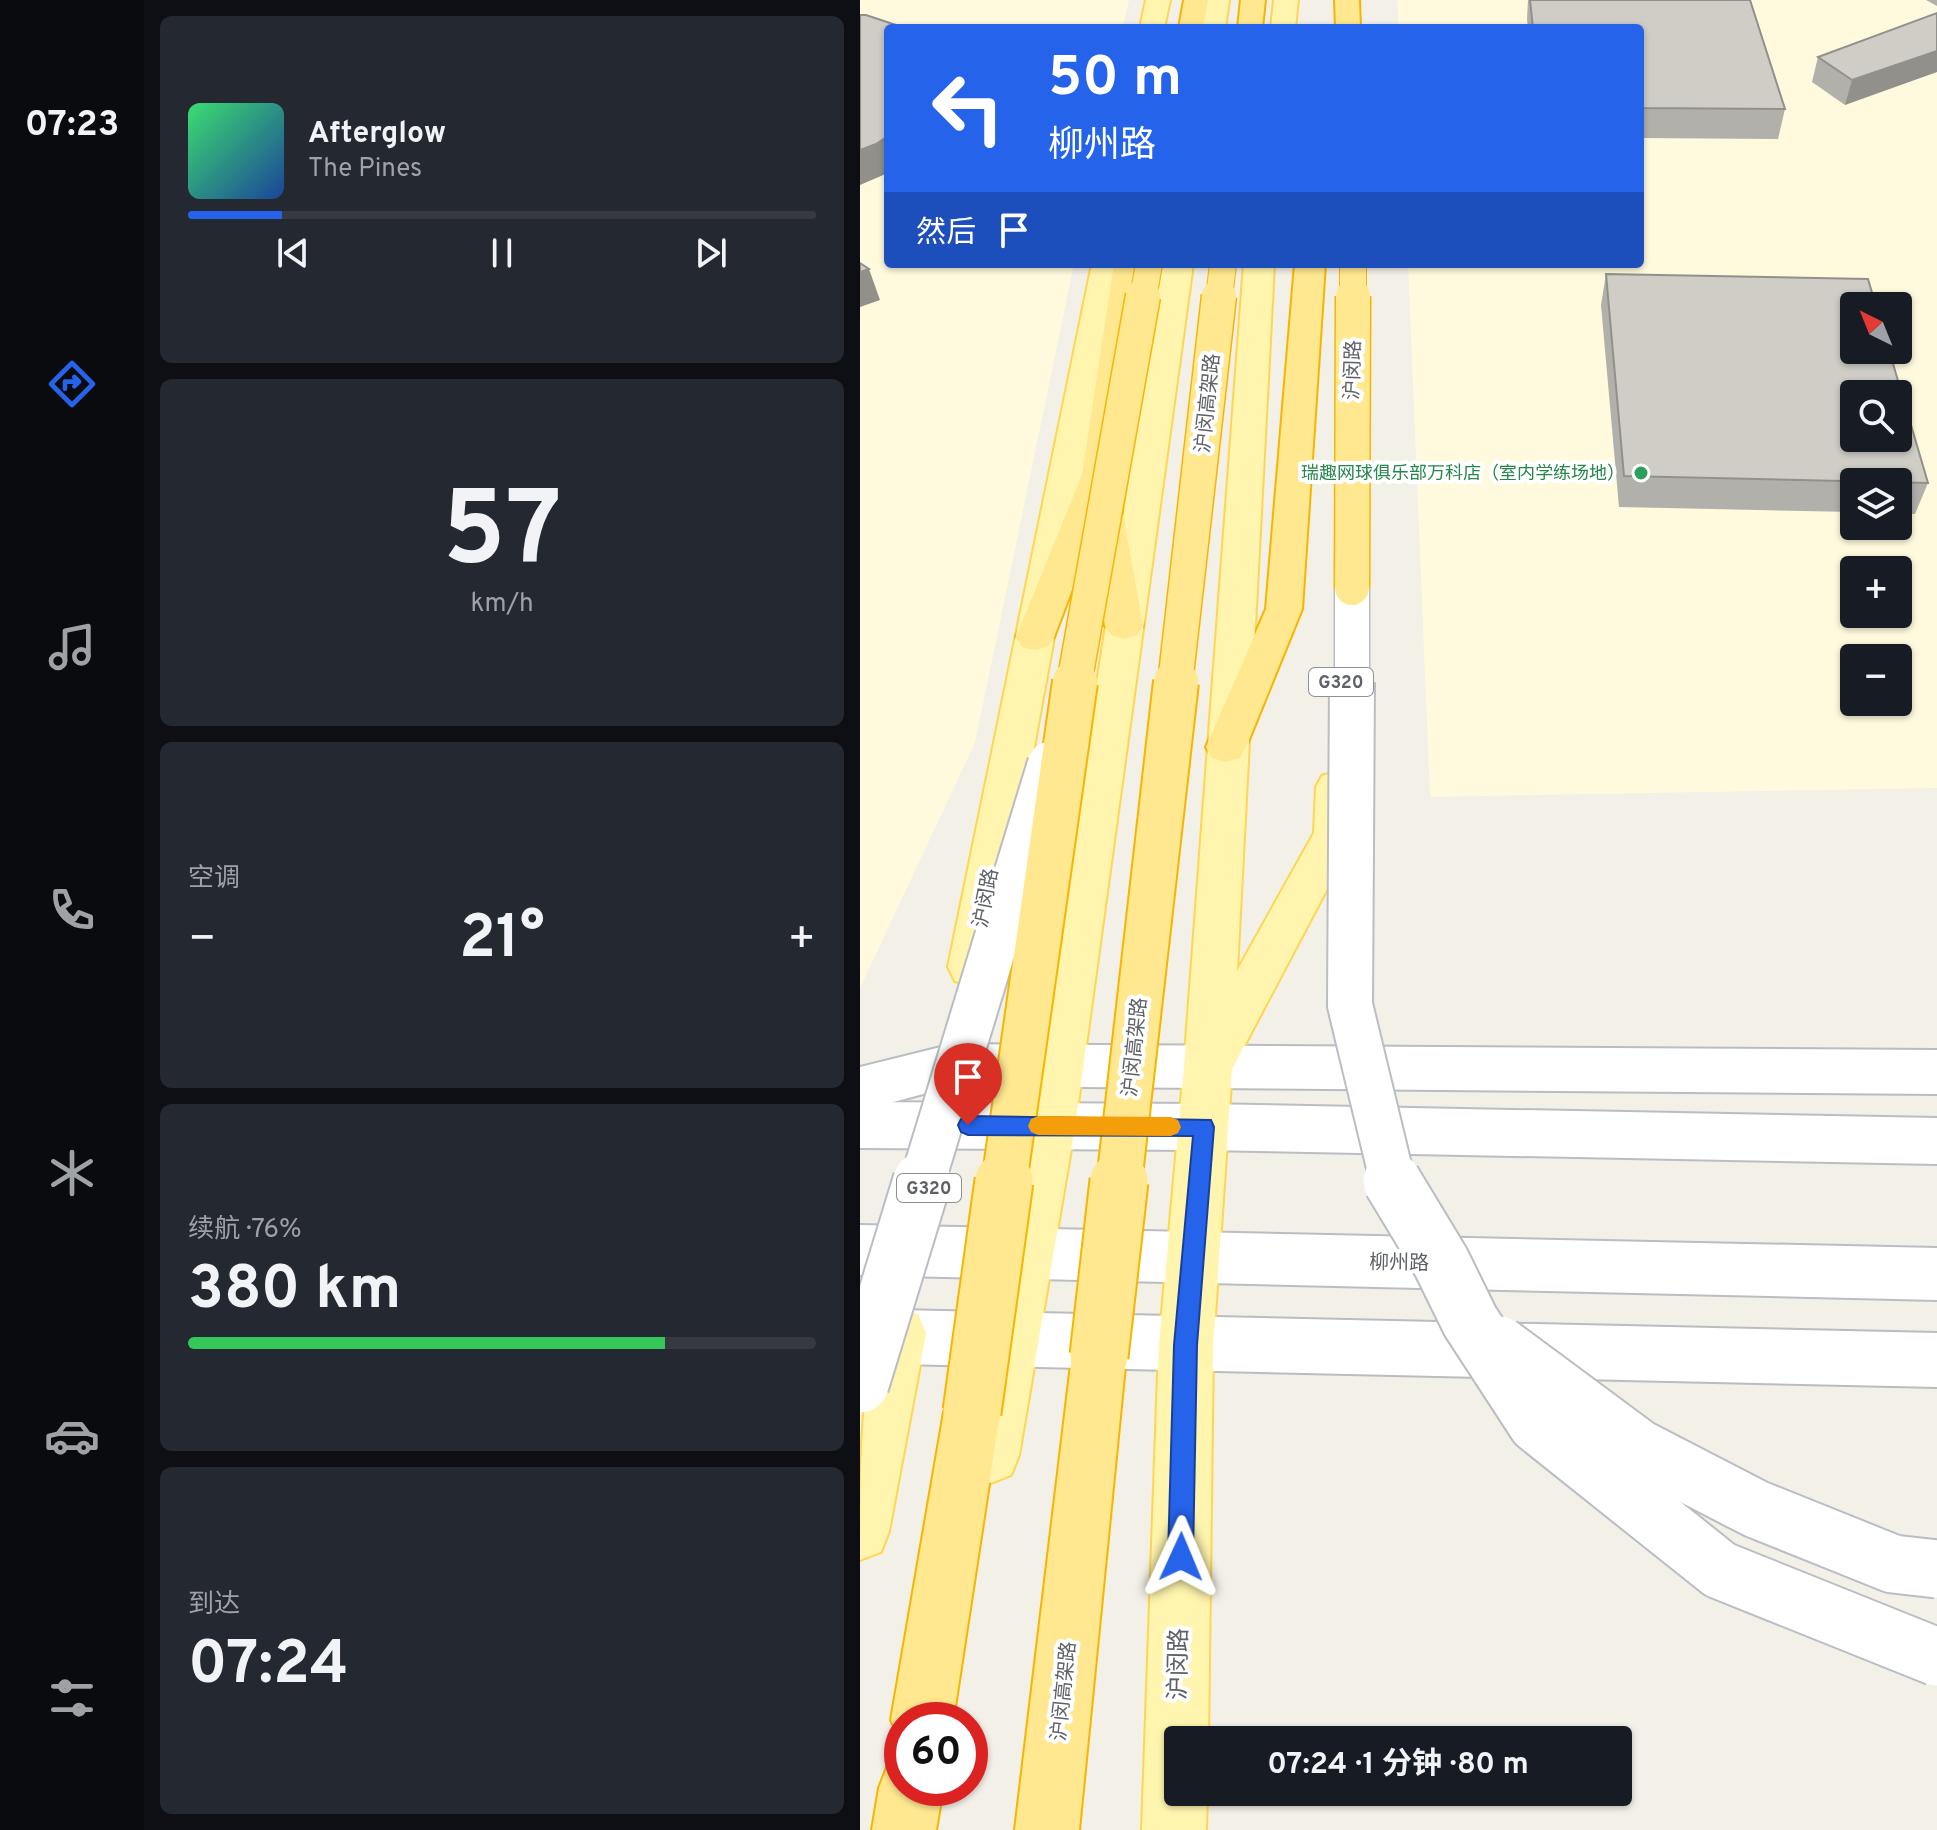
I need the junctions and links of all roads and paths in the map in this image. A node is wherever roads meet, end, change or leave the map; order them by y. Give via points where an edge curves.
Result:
1 (1158, 0) edge
2 (1176, 0) edge
3 (1196, 0) edge
4 (1217, 0) edge
5 (1253, 0) edge
6 (1286, 0) edge
7 (1347, 0) edge
8 (1355, 0) edge
9 (1153, 24) edge
10 (1172, 24) edge
11 (1192, 24) edge
12 (1214, 24) edge
13 (1250, 24) edge
14 (1283, 24) edge
15 (1348, 24) edge
16 (1355, 24) edge
17 (1106, 268) edge
18 (1128, 268) edge
19 (1148, 268) edge
20 (1177, 268) edge
21 (1223, 268) edge
22 (1259, 268) edge
23 (1310, 268) edge
24 (1354, 268) edge
25 (1354, 268) edge
26 (1099, 475) junction
27 (1352, 588) joint
28 (1124, 626) junction
29 (1035, 637) junction
30 (1074, 685) junction
31 (1226, 747) junction
32 (953, 1065) junction
33 (1059, 1066) junction
34 (1208, 1068) junction
35 (1937, 1072) edge
36 (860, 1089) edge
37 (860, 1125) edge
38 (941, 1125) junction
39 (1051, 1126) junction
40 (1204, 1127) junction
41 (1937, 1141) edge
42 (860, 1250) edge
43 (916, 1251) junction
44 (1029, 1253) junction
45 (1193, 1257) junction
46 (1937, 1274) edge
47 (1470, 1321) junction
48 (879, 1329) edge
49 (1014, 1340) junction
50 (1186, 1345) junction
51 (1937, 1360) edge
52 (860, 1384) edge
53 (860, 1531) edge
54 (1937, 1569) edge
55 (1937, 1657) edge
56 (925, 1702) edge
57 (943, 1702) edge
58 (908, 1806) edge
59 (922, 1806) edge
60 (904, 1830) edge
61 (917, 1830) edge
62 (1047, 1830) edge
63 (1174, 1830) edge

1 - 9 main road
2 - 10 highway
3 - 11 highway
4 - 12 main road
5 - 13 highway
6 - 14 main road
7 - 15 highway
8 - 16 main road
17 - 29 main road, 沪闵路 / G320
18 - 26 highway
19 - 30 highway, bridge
20 - 28 main road
21 - 62 highway, 沪闵高架路, bridge
22 - 31 main road, 沪闵路
23 - 31 highway via 1284,609
24 - 27 highway, bridge
25 - 34 main road, 沪闵路 / G320 via 1335,834
26 - 28 highway
26 - 29 highway
27 - 47 street, bridge via 1350,1005 1392,1182
28 - 33 main road
29 - 32 main road, 沪闵路 / G320
30 - 52 street, bridge
30 - 56 highway, bridge via 974,1396
31 - 34 main road, 沪闵路
32 - 33 street
32 - 36 street
32 - 38 main road, 沪闵路 / G320
33 - 34 street
33 - 39 main road
34 - 35 street
34 - 40 main road, 沪闵路 / G320
37 - 38 street
38 - 39 street
38 - 43 main road, 沪闵路 / G320
39 - 40 street
39 - 44 main road
40 - 41 street
40 - 45 main road, 沪闵路 / G320
42 - 43 street, 柳州路
43 - 44 street, 柳州路
43 - 48 main road, 沪闵路 / G320
44 - 45 street, 柳州路
44 - 49 main road
45 - 46 street, 柳州路
45 - 50 main road, 沪闵路 / G320
47 - 54 street, bridge via 1638,1448 1756,1509 1893,1564
47 - 55 street, bridge via 1537,1424 1720,1570
48 - 49 street
48 - 53 main road, 沪闵路 / G320
49 - 50 street
49 - 57 main road
50 - 51 street
50 - 63 main road, 沪闵路 / G320
58 - 60 highway
59 - 61 main road

